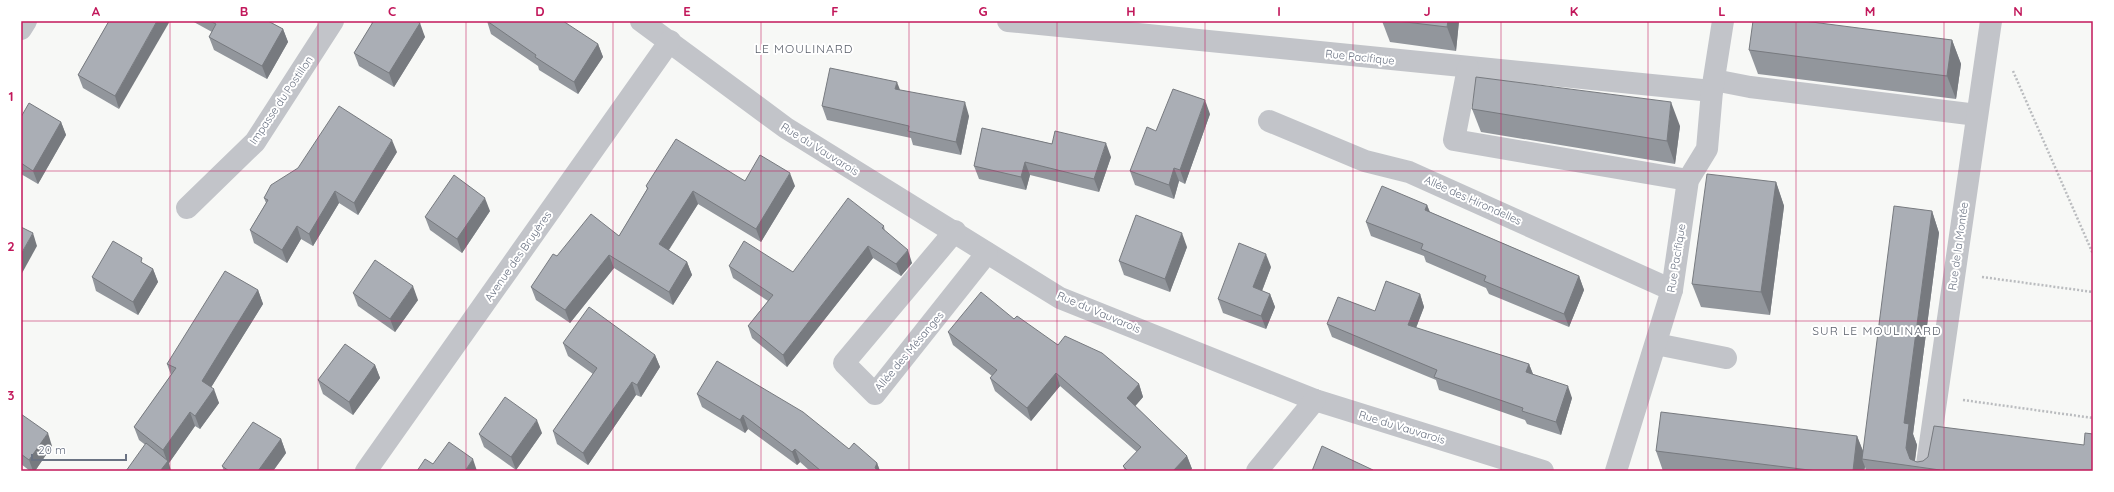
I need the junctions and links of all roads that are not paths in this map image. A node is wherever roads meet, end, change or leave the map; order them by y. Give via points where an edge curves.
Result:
1 (26, 21) edge
2 (333, 21) edge
3 (641, 21) edge
4 (1008, 21) edge
5 (1723, 21) edge
6 (1990, 21) edge
7 (21, 29) edge
8 (670, 41) junction
9 (1468, 68) junction
10 (1713, 86) junction
11 (1978, 115) junction
12 (1269, 121) dead end
13 (1688, 180) junction
14 (188, 208) dead end
15 (955, 231) junction
16 (987, 253) junction
17 (1672, 290) junction
18 (1656, 344) junction
19 (1726, 358) dead end
20 (1315, 400) junction
21 (366, 471) edge
22 (1257, 471) edge
23 (1543, 471) edge
24 (1616, 471) edge
25 (1926, 471) edge

1 - 7 street
2 - 14 street, Impasse du Postillon via 255,142
3 - 8 street, Rue du Vauvarois
4 - 9 street, Rue Pacifique
5 - 10 street, Rue Pacifique
6 - 11 street, Rue de la Montée
8 - 15 street, Rue du Vauvarois via 786,128
8 - 21 street, Avenue des Bruyères
9 - 10 street, Rue Pacifique
9 - 13 street via 1454,140
10 - 11 street via 1750,87
10 - 13 street, Rue Pacifique via 1707,149
11 - 25 street, Rue de la Montée
12 - 17 street, Allée des Hirondelles via 1365,161 1409,172
13 - 17 street, Rue Pacifique
15 - 16 street, Rue du Vauvarois
15 - 16 street, Allée des Mésanges via 844,363 875,394
16 - 20 street, Rue du Vauvarois via 1060,298
17 - 18 street, Rue Pacifique
18 - 19 street
18 - 24 street, Rue Pacifique
20 - 22 street
20 - 23 street, Rue du Vauvarois

